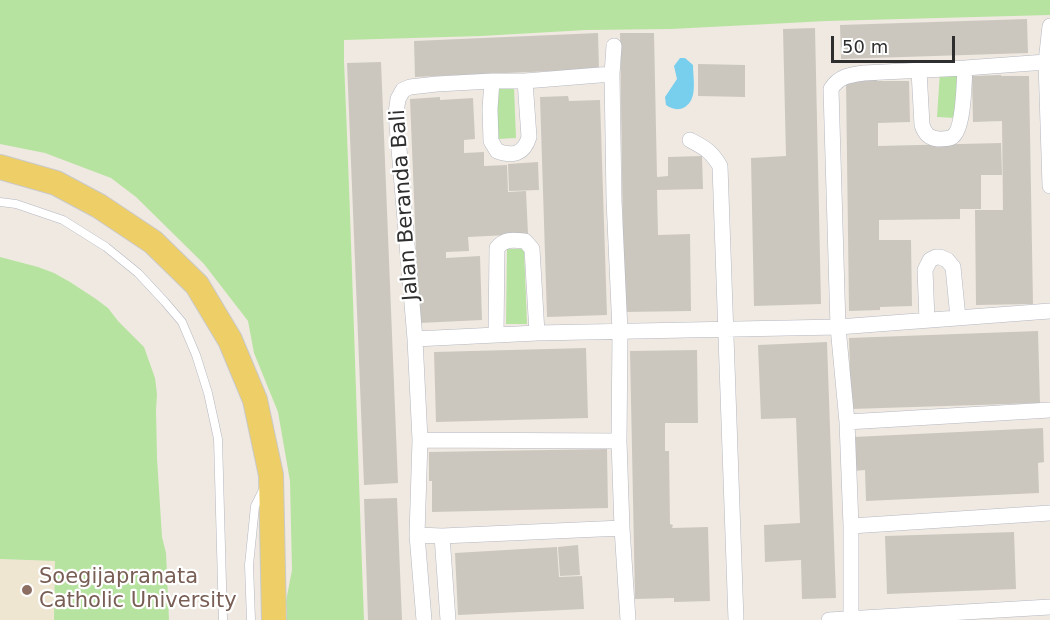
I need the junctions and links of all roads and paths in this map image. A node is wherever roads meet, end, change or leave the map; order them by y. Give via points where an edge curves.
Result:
1 (1050, 27) edge
2 (614, 46) dead end
3 (1046, 62) junction
4 (965, 68) junction
5 (919, 71) junction
6 (612, 74) junction
7 (492, 81) junction
8 (525, 81) junction
9 (690, 140) dead end
10 (0, 167) edge
11 (1050, 186) edge
12 (0, 202) edge
13 (1050, 311) edge
14 (958, 318) junction
15 (927, 320) junction
16 (838, 327) junction
17 (726, 330) junction
18 (620, 331) junction
19 (537, 333) junction
20 (496, 335) junction
21 (415, 339) junction
22 (1050, 410) edge
23 (847, 422) junction
24 (420, 440) junction
25 (620, 441) junction
26 (271, 475) junction
27 (1050, 513) edge
28 (851, 526) junction
29 (622, 528) junction
30 (417, 535) junction
31 (442, 536) junction
32 (1050, 607) edge
33 (850, 619) edge
34 (223, 620) edge
35 (251, 620) edge
36 (274, 620) edge
37 (424, 620) edge
38 (448, 620) edge
39 (628, 620) edge
40 (736, 620) edge
41 (829, 620) edge

1 - 3 street
2 - 6 street
3 - 4 street
3 - 11 street
4 - 5 street
4 - 5 street via 957,132 946,139 925,133
5 - 16 street via 847,76 831,88
6 - 8 street, Jalan Beranda Bali
6 - 18 street
7 - 8 street, Jalan Beranda Bali
7 - 8 street via 491,141 497,151 514,154 526,145 529,136
7 - 21 street, Jalan Beranda Bali via 410,87 398,99 397,135
9 - 17 street via 707,149 720,166
10 - 26 main road via 56,183 99,206 153,242 197,285 230,340 255,400
12 - 34 lane via 63,220 106,247 138,273 182,322 208,393 218,439
13 - 14 street
14 - 15 street
14 - 15 street via 953,267 936,257 925,270
15 - 16 street
16 - 17 street
16 - 23 street
17 - 18 street
17 - 40 street
18 - 19 street
18 - 25 street
19 - 20 street
19 - 20 street via 532,249 525,241 511,239 497,248
20 - 21 street
21 - 24 street, Jalan Beranda Bali
22 - 23 street
23 - 28 street
24 - 25 street
24 - 30 street, Jalan Beranda Bali
25 - 29 street
26 - 35 lane via 255,506 249,565
26 - 36 main road
27 - 28 street
28 - 33 street
29 - 31 street
29 - 39 street
30 - 31 street
30 - 37 street
31 - 38 street
32 - 33 street
33 - 41 street

